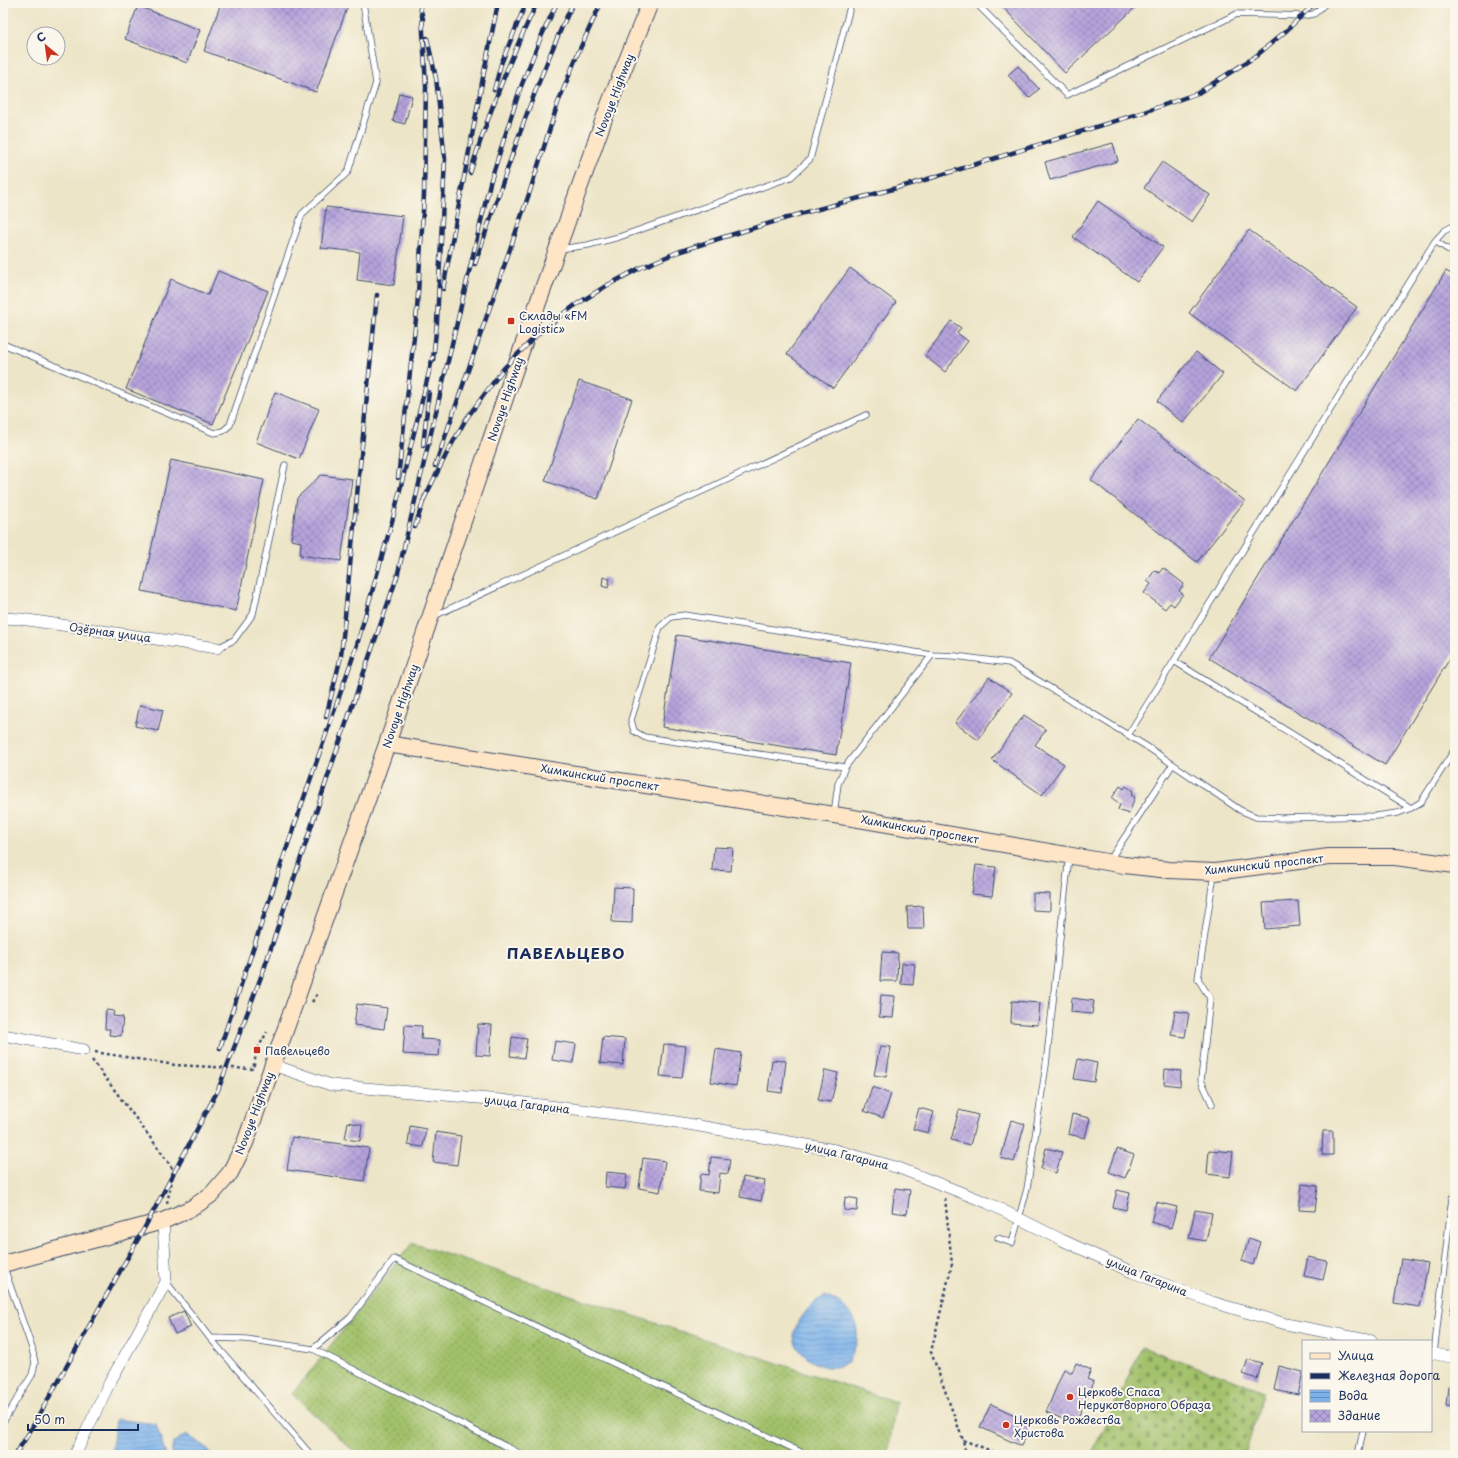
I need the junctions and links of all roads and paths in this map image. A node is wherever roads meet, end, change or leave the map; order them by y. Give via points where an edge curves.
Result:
1 (363, 3) edge
2 (650, 3) edge
3 (852, 3) edge
4 (976, 3) edge
5 (1326, 3) edge
6 (1455, 225) edge
7 (1434, 241) junction
8 (558, 249) junction
9 (1455, 254) edge
10 (3, 344) edge
11 (866, 415) dead end
12 (285, 465) dead end
13 (431, 617) junction
14 (3, 618) edge
15 (217, 648) joint
16 (932, 655) junction
17 (1174, 661) junction
18 (1128, 735) junction
19 (387, 744) junction
20 (1455, 749) edge
21 (1173, 764) junction
22 (845, 767) junction
23 (1411, 808) junction
24 (834, 814) junction
25 (1069, 856) junction
26 (1108, 862) junction
27 (1455, 865) edge
28 (1215, 872) junction
29 (3, 1035) edge
30 (84, 1050) junction
31 (257, 1050) dead end
32 (273, 1066) junction
33 (1212, 1104) dead end
34 (944, 1186) junction
35 (1452, 1198) dead end
36 (1019, 1218) junction
37 (163, 1221) junction
38 (998, 1238) dead end
39 (3, 1264) edge
40 (166, 1282) junction
41 (210, 1338) junction
42 (1367, 1340) edge
43 (313, 1349) junction
44 (1432, 1353) edge
45 (1455, 1358) edge
46 (3, 1422) edge
47 (1363, 1432) edge
48 (963, 1440) junction
49 (1359, 1450) dead end
50 (75, 1455) edge
51 (311, 1455) edge
52 (523, 1455) edge
53 (806, 1455) edge
54 (966, 1455) edge
55 (1002, 1455) edge

1 - 10 lane via 376,83 348,172 302,214 230,425 223,431 214,433
2 - 8 main road, Novoye Highway via 609,105
3 - 8 lane via 810,159 791,177 619,237
4 - 5 lane via 1067,95 1237,14 1302,16 1314,14
6 - 7 lane
7 - 9 lane
7 - 17 lane
8 - 13 main road, Novoye Highway
11 - 13 lane
12 - 15 lane via 253,614 234,640
13 - 19 main road, Novoye Highway
14 - 15 street, Озёрная улица
16 - 18 lane via 1009,663
16 - 22 lane
16 - 22 lane via 685,615 671,617 660,627 631,720 634,731 644,737
17 - 18 lane
17 - 23 lane
18 - 21 lane
19 - 24 main road, Химкинский проспект
19 - 32 main road, Novoye Highway
20 - 23 lane via 1422,802
21 - 23 lane via 1240,810 1256,817 1376,816
21 - 26 lane
22 - 24 lane via 838,784
24 - 25 main road, Химкинский проспект
25 - 26 main road, Химкинский проспект
25 - 36 lane via 1046,1065 1027,1189
26 - 28 main road, Химкинский проспект via 1169,870
27 - 28 main road, Химкинский проспект via 1395,857 1329,856
28 - 33 lane via 1198,979 1210,998 1201,1080
29 - 30 street
30 - 31 path via 175,1065 253,1069
30 - 37 path via 174,1171
32 - 34 street, улица Гагарина via 331,1085 501,1100 671,1122 835,1150 900,1168
32 - 37 main road, Novoye Highway via 245,1143 230,1173 212,1194 192,1208
34 - 36 street, улица Гагарина
34 - 48 path via 952,1264 931,1352
35 - 44 lane
36 - 38 lane via 1012,1243
36 - 42 street, улица Гагарина via 1132,1272 1212,1302 1286,1324
37 - 39 main road, Novoye Highway
37 - 40 street
39 - 46 lane via 35,1363 32,1375
40 - 41 lane
40 - 50 street via 110,1382
41 - 43 lane via 246,1339
41 - 51 lane
43 - 52 lane
43 - 53 lane via 351,1317 394,1258
44 - 45 street
47 - 49 lane
48 - 54 path
48 - 55 path

